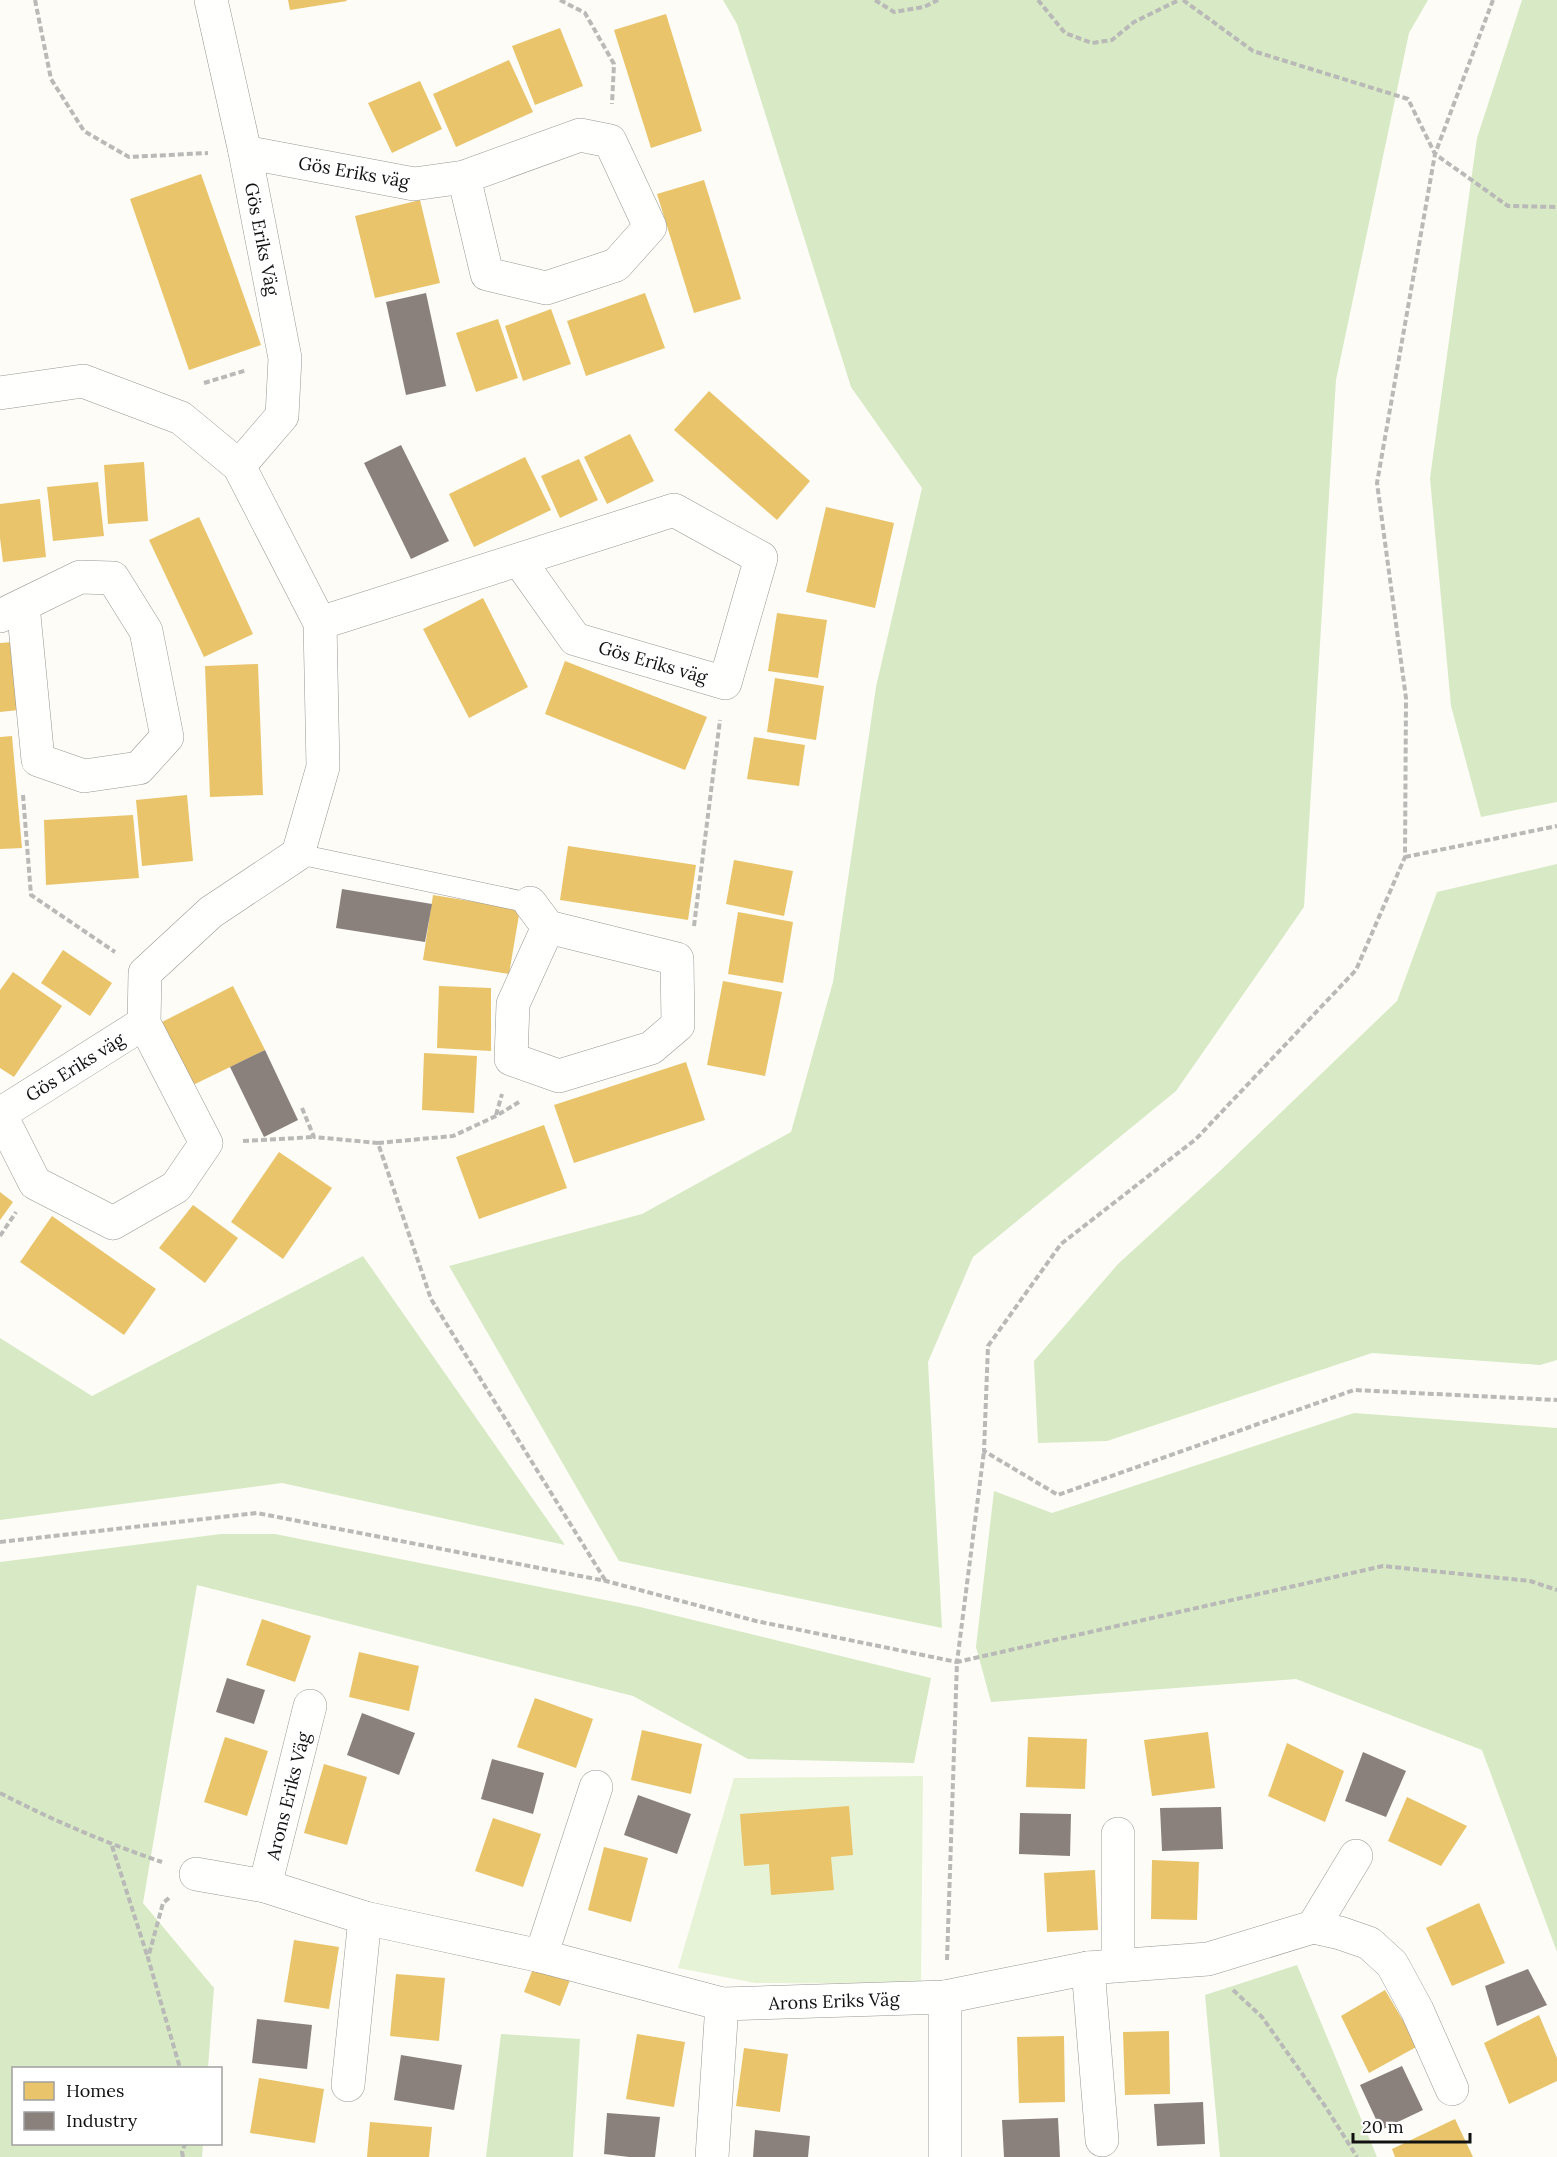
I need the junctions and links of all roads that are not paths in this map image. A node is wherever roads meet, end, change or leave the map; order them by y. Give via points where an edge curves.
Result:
1 (211, 0) edge
2 (245, 152) junction
3 (464, 177) junction
4 (0, 393) edge
5 (239, 466) junction
6 (519, 560) junction
7 (11, 610) edge
8 (320, 623) junction
9 (298, 854) junction
10 (539, 915) junction
11 (144, 1023) junction
12 (310, 1706) dead end
13 (596, 1787) dead end
14 (1118, 1834) dead end
15 (1356, 1856) dead end
16 (196, 1874) road end
17 (265, 1886) junction
18 (365, 1918) junction
19 (1313, 1927) junction
20 (541, 1956) junction
21 (1103, 1967) junction
22 (945, 1998) junction
23 (722, 2004) junction
24 (348, 2085) dead end
25 (1452, 2089) dead end
26 (1102, 2140) dead end
27 (712, 2157) edge
28 (945, 2157) edge

1 - 2 street, Gös Eriks Väg
2 - 3 street, Gös Eriks väg via 414,184
2 - 5 street, Gös Eriks Väg via 285,358 282,416
3 - 3 street, Gös Eriks väg via 580,135 610,141 650,227 616,265 546,288 487,274
4 - 5 street via 83,381 181,418
5 - 8 street
6 - 6 street, Gös Eriks väg via 674,510 761,558 725,683 575,639
6 - 8 street, Gös Eriks väg
7 - 7 street via 80,577 113,578 146,631 168,737 139,768 84,776 38,760
8 - 9 street via 323,767
9 - 10 lane
9 - 11 street, Gös Eriks väg via 211,912 146,973
10 - 10 street via 513,1004 511,1059 559,1076 651,1048 678,1025 677,959
11 - 11 street, Gös Eriks väg via 0,1114 35,1182 113,1223 176,1186 206,1143
12 - 17 street, Arons Eriks Väg
13 - 20 street
14 - 21 street
15 - 19 street
16 - 17 street, Arons Eriks Väg
17 - 18 street, Arons Eriks Väg
18 - 20 street, Arons Eriks Väg
18 - 24 street
19 - 21 street, Arons Eriks Väg via 1208,1959
19 - 25 street, Arons Eriks Väg via 1369,1943 1392,1964
20 - 23 street, Arons Eriks Väg
21 - 22 street, Arons Eriks Väg
21 - 26 street
22 - 23 street, Arons Eriks Väg
22 - 28 street
23 - 27 street

